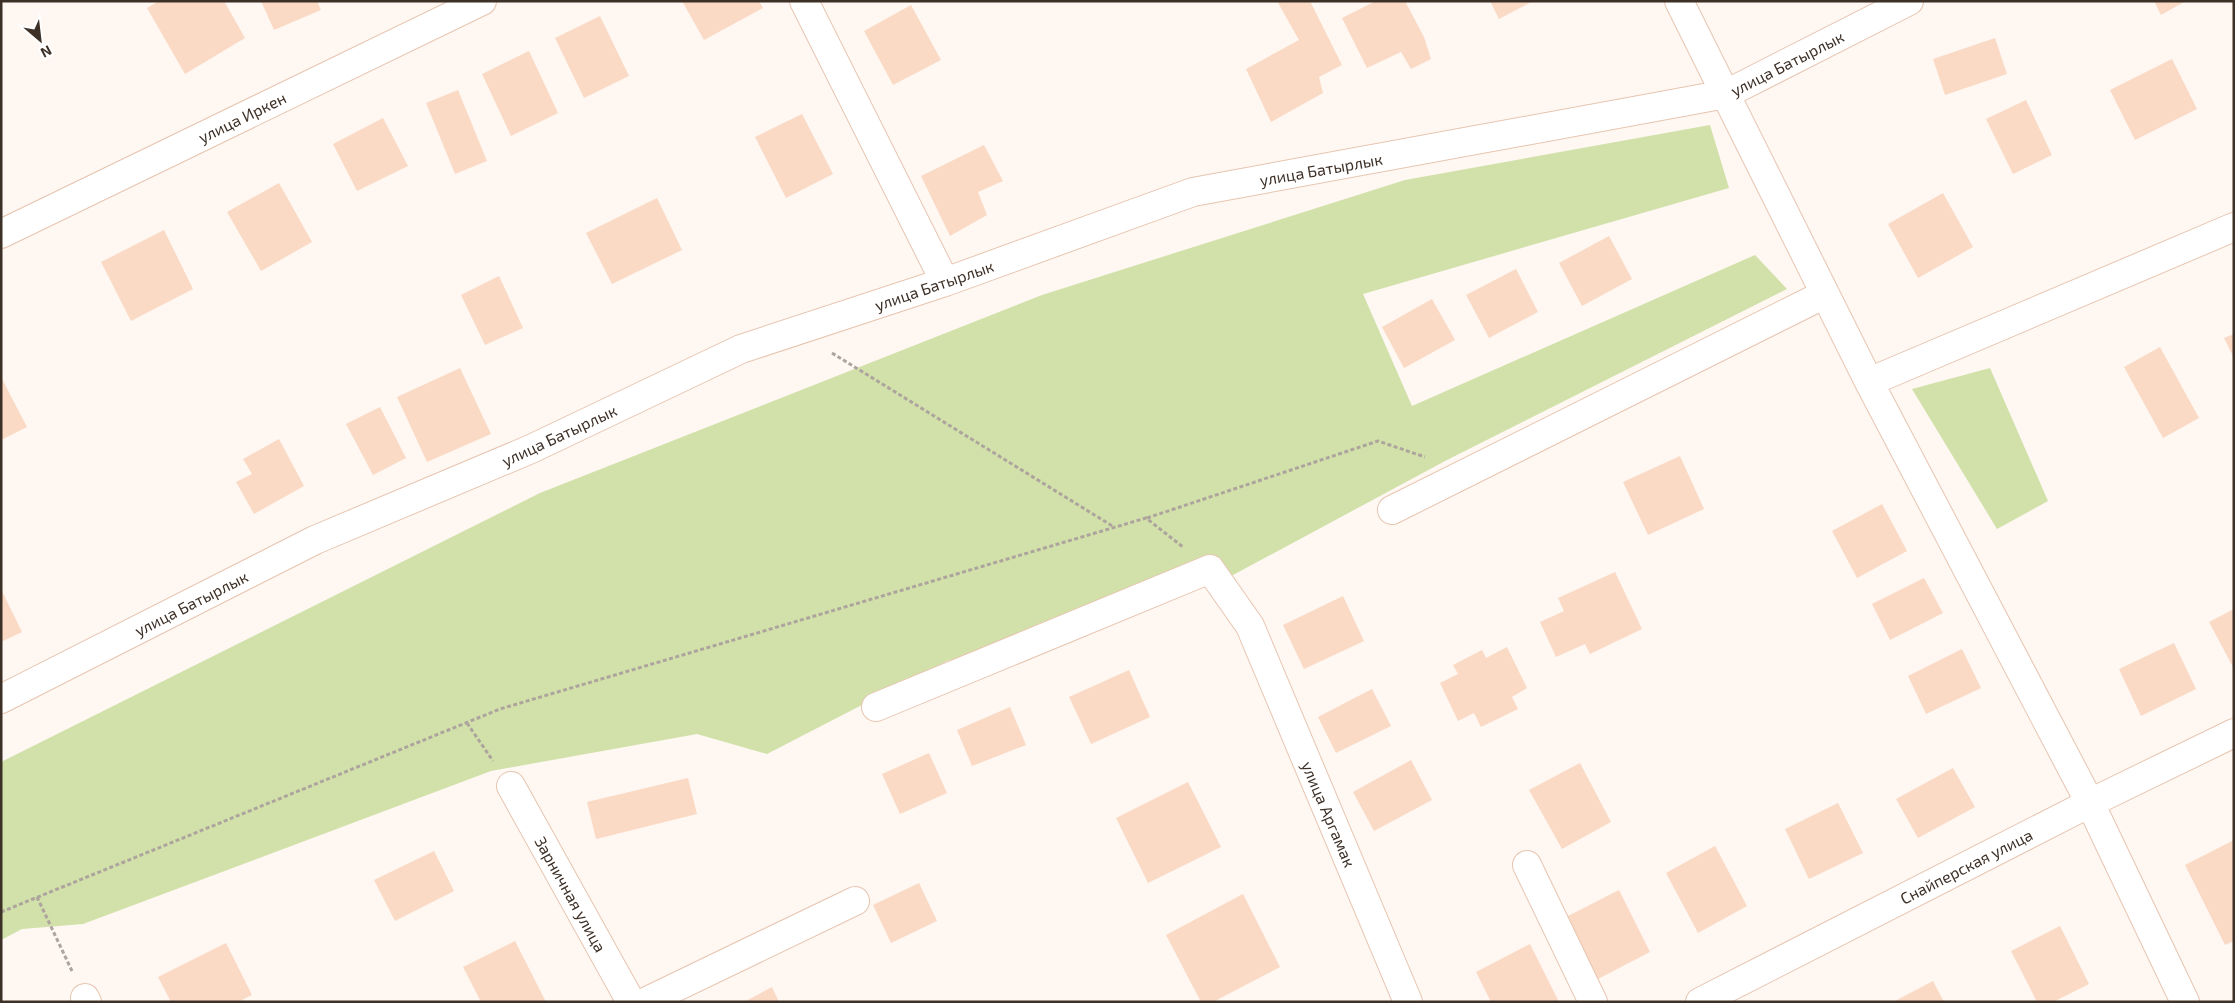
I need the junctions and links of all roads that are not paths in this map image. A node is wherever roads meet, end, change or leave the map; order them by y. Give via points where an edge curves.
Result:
1 (482, 1) edge
2 (804, 1) edge
3 (1679, 1) edge
4 (1909, 1) edge
5 (1726, 94) junction
6 (2234, 227) edge
7 (1, 234) edge
8 (945, 282) junction
9 (1826, 294) junction
10 (1869, 382) junction
11 (1392, 510) dead end
12 (1, 699) edge
13 (876, 707) dead end
14 (2234, 733) edge
15 (511, 786) road end
16 (2090, 803) junction
17 (1527, 866) dead end
18 (855, 901) dead end
19 (631, 1002) edge
20 (645, 1002) edge
21 (1408, 1002) edge
22 (1593, 1002) edge
23 (1700, 1002) edge
24 (2185, 1002) edge

1 - 7 street, улица Иркен
2 - 8 street
3 - 5 street
4 - 5 street, улица Батырлык
5 - 8 street, улица Батырлык via 1193,192
5 - 9 street
6 - 10 street
8 - 12 street, улица Батырлык via 742,349 532,449 315,540
9 - 10 street
9 - 11 street
10 - 16 street
13 - 21 street, улица Аргамак via 1210,569 1250,626
14 - 16 street, Снайперская улица
15 - 19 street, Зарничная улица
16 - 23 street, Снайперская улица
16 - 24 street
17 - 22 street
18 - 20 street

